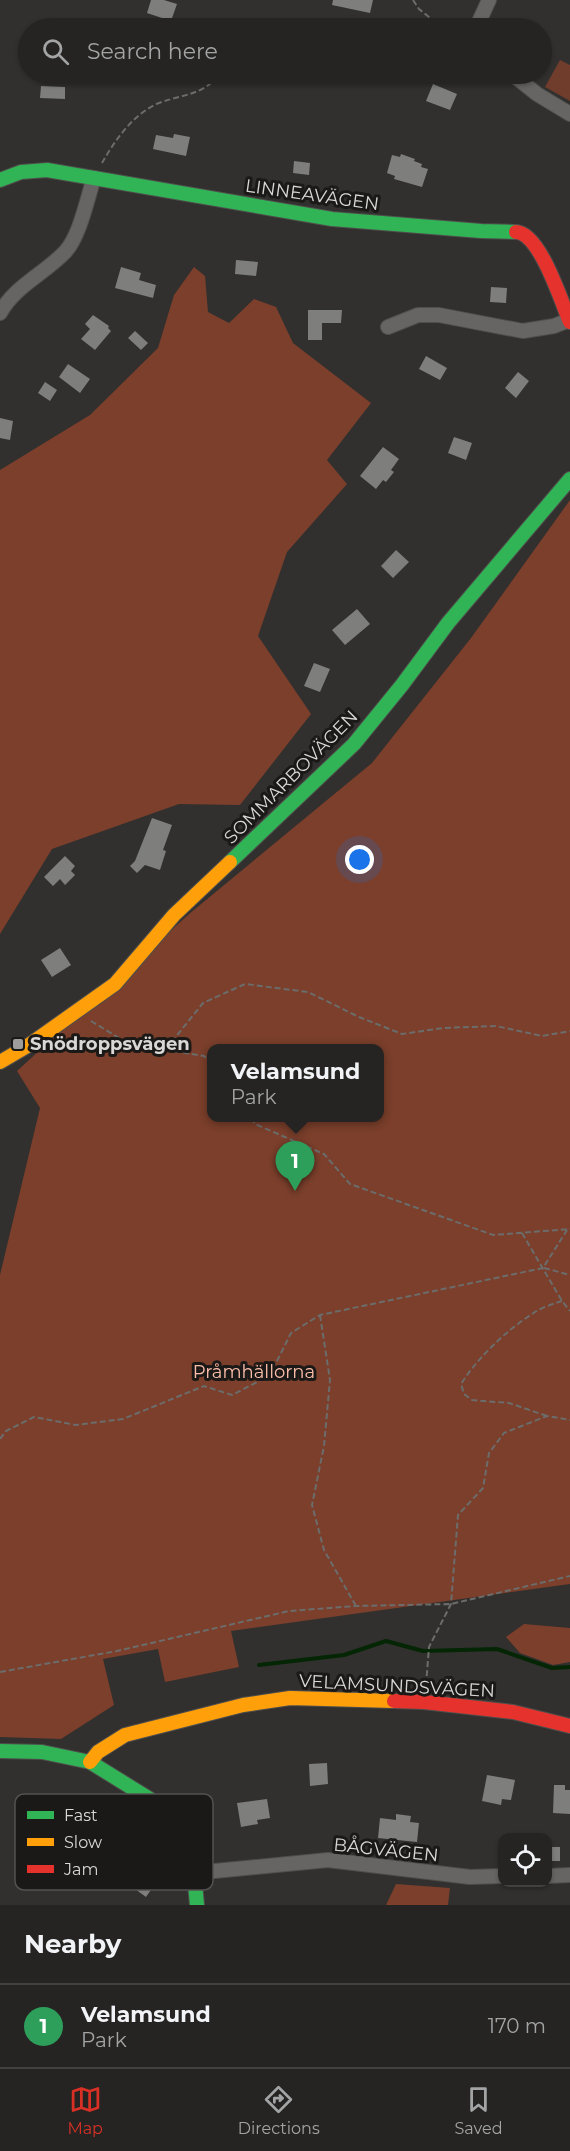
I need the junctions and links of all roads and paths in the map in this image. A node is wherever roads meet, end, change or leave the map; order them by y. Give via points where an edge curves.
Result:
1 (413, 0) edge
2 (489, 0) edge
3 (430, 18) edge
4 (482, 18) edge
5 (211, 84) edge
6 (524, 84) edge
7 (570, 114) edge
8 (94, 178) junction
9 (0, 180) edge
10 (0, 313) edge
11 (569, 321) edge
12 (388, 327) dead end
13 (570, 479) edge
14 (75, 1012) junction
15 (570, 1031) edge
16 (166, 1049) junction
17 (207, 1059) edge
18 (0, 1062) edge
19 (254, 1122) edge
20 (568, 1229) edge
21 (522, 1233) junction
22 (543, 1268) junction
23 (570, 1275) edge
24 (562, 1301) junction
25 (570, 1311) edge
26 (320, 1315) junction
27 (547, 1416) junction
28 (570, 1420) edge
29 (0, 1439) edge
30 (570, 1576) edge
31 (451, 1604) junction
32 (356, 1606) junction
33 (0, 1672) edge
34 (424, 1702) junction
35 (570, 1726) edge
36 (0, 1751) edge
37 (90, 1762) junction
38 (143, 1794) edge
39 (213, 1871) edge
40 (570, 1875) edge
41 (498, 1876) edge
42 (552, 1876) edge
43 (196, 1890) edge
44 (197, 1905) edge

1 - 3 path
2 - 4 street
5 - 8 path via 195,94 158,104 131,122
6 - 7 street
8 - 9 street, LINNEAVÄGEN via 47,170 21,172
8 - 10 street via 74,240 18,290
8 - 11 street, LINNEAVÄGEN via 332,219 521,232 538,247
11 - 12 street, LINNEAVÄGEN via 523,331 439,315 418,315
13 - 14 street, SOMMARBOVÄGEN via 448,623 354,744 174,915 115,984
14 - 16 path via 129,1044
14 - 18 street, SOMMARBOVÄGEN
15 - 16 path via 542,1036 496,1026 402,1034 308,992 245,984 203,1003
16 - 17 path
19 - 21 path via 324,1155 350,1184 492,1234
20 - 21 path
20 - 22 path
21 - 22 path
22 - 23 path
22 - 24 path
22 - 26 path
24 - 25 path
24 - 27 path via 537,1310 504,1335 461,1384 464,1394 472,1400 509,1403
26 - 29 path via 291,1334 265,1378 232,1395 204,1386 123,1419 76,1425 34,1417 6,1431
26 - 32 path via 330,1380 324,1446 312,1505 324,1550
27 - 28 path
27 - 31 path via 504,1433 489,1453 483,1488 458,1515
30 - 31 path
31 - 32 path
31 - 34 path via 429,1647
32 - 33 path via 289,1611 117,1651
34 - 35 street, VELAMSUNDSVÄGEN via 513,1712
34 - 37 street, VELAMSUNDSVÄGEN via 290,1698 243,1705 125,1735 98,1752
36 - 37 street via 42,1752
37 - 38 street
39 - 41 street, BÅGVÄGEN via 328,1860 470,1877
40 - 42 street
43 - 44 street

